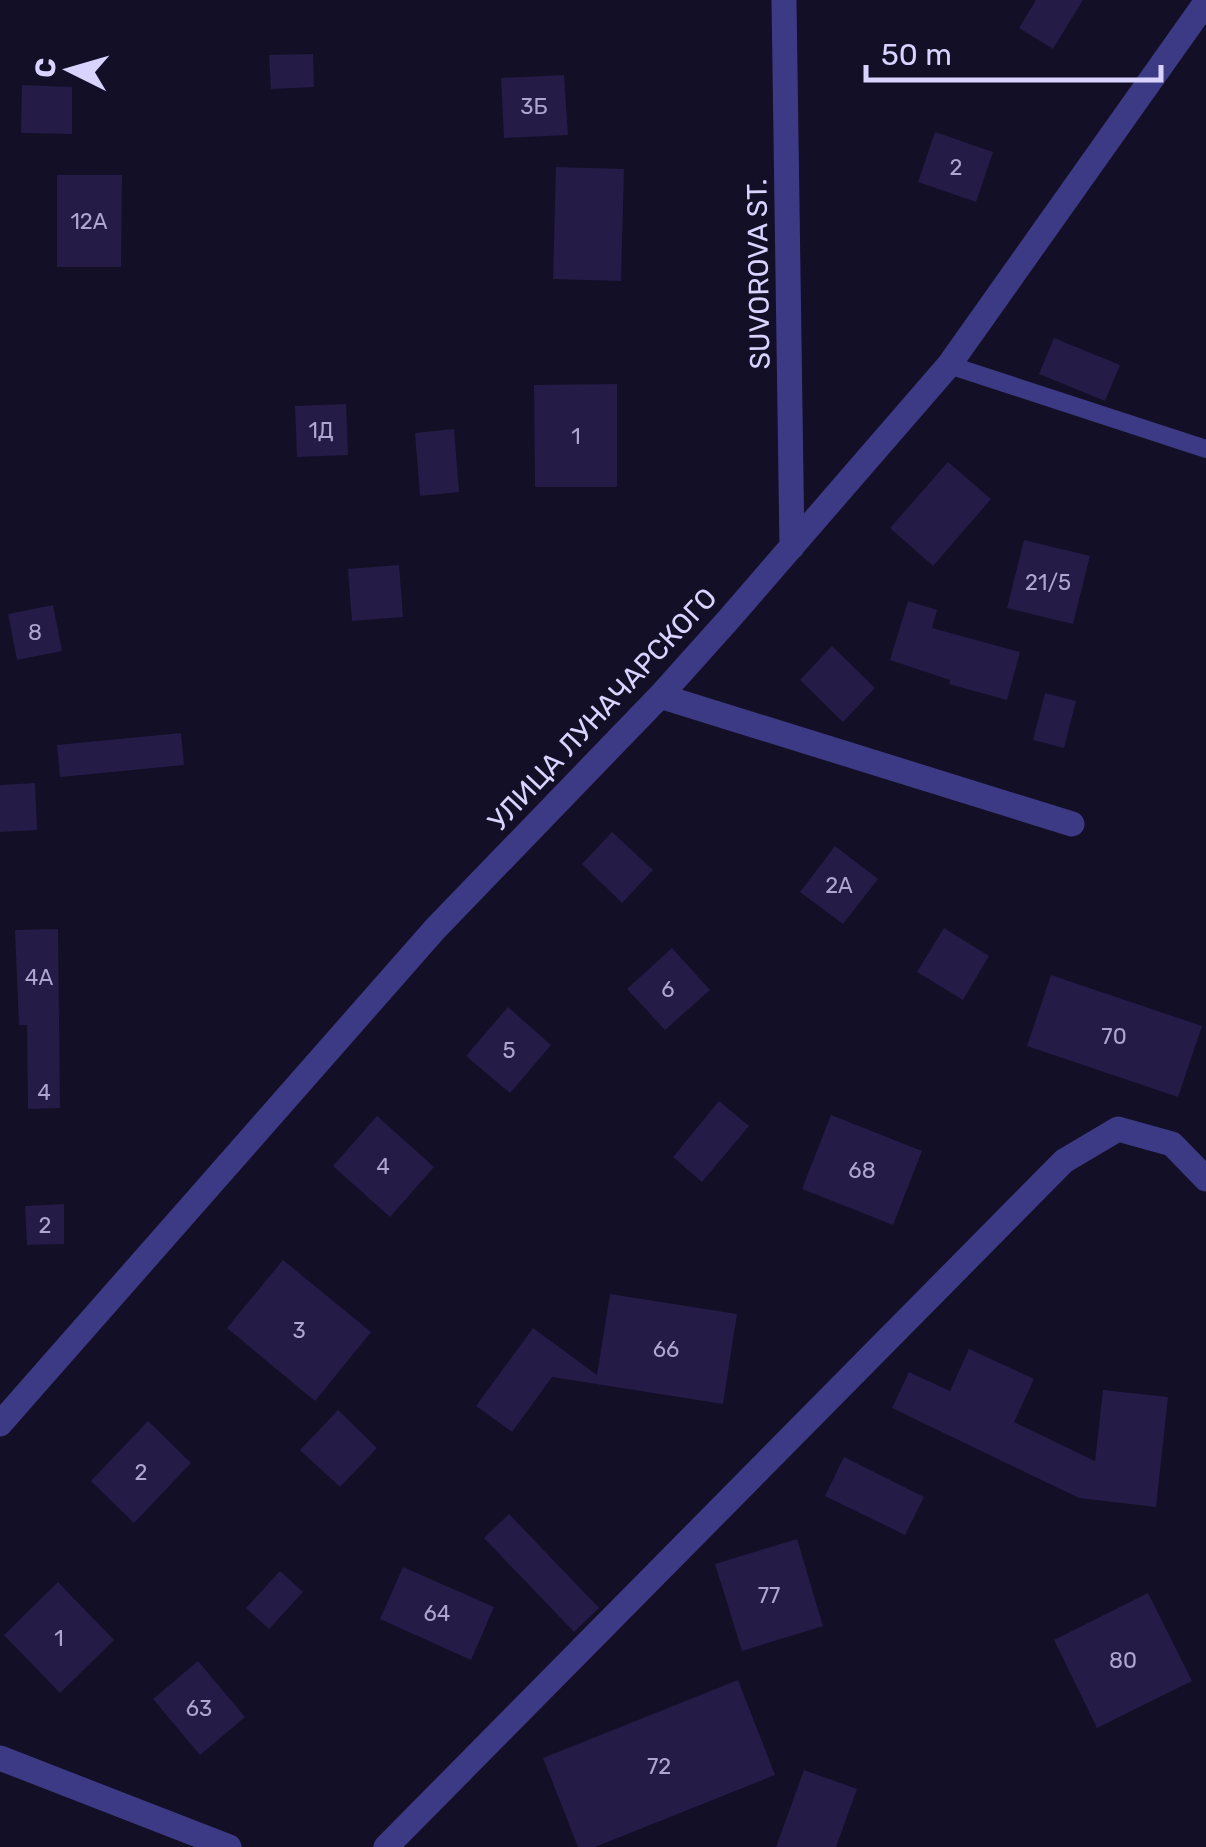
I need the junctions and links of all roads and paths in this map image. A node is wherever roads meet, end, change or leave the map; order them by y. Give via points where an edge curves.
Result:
1 (784, 0) edge
2 (1201, 16) edge
3 (949, 364) junction
4 (1206, 449) edge
5 (792, 547) junction
6 (660, 696) junction
7 (1072, 824) dead end
8 (1206, 1179) edge
9 (0, 1424) edge
10 (0, 1758) edge
11 (183, 1840) edge
12 (229, 1847) edge
13 (386, 1847) edge

1 - 5 street, SUVOROVA ST.
2 - 3 street, УЛИЦА ЛУНАЧАРСКОГО
3 - 4 lane
3 - 5 street, УЛИЦА ЛУНАЧАРСКОГО
5 - 6 street, УЛИЦА ЛУНАЧАРСКОГО
6 - 7 street
6 - 9 street, УЛИЦА ЛУНАЧАРСКОГО via 435,929
8 - 13 street via 1172,1144 1118,1130 1064,1161
10 - 11 street
11 - 12 street

